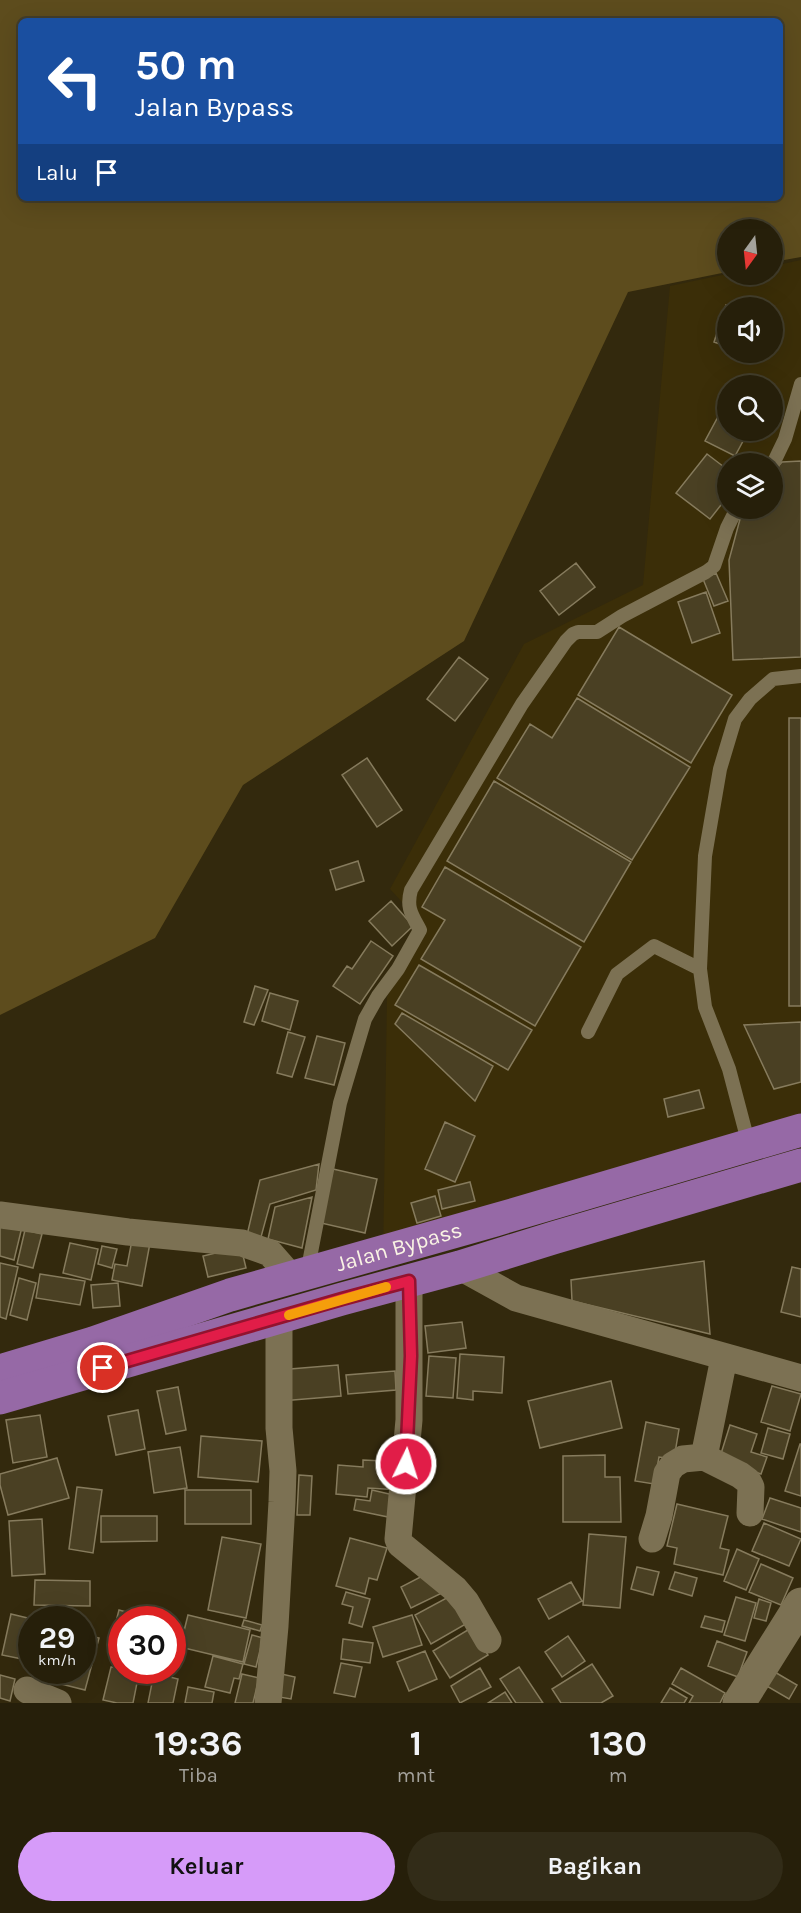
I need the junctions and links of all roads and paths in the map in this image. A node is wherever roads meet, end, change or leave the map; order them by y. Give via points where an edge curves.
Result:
1 (801, 384) edge
2 (778, 453) edge
3 (731, 519) edge
4 (801, 676) edge
5 (700, 969) junction
6 (588, 1032) dead end
7 (801, 1130) edge
8 (749, 1145) junction
9 (801, 1165) edge
10 (0, 1215) edge
11 (460, 1267) junction
12 (298, 1276) junction
13 (409, 1281) junction
14 (279, 1318) junction
15 (98, 1356) junction
16 (724, 1358) junction
17 (0, 1371) edge
18 (801, 1378) edge
19 (0, 1398) edge
20 (704, 1457) junction
21 (750, 1513) dead end
22 (652, 1539) dead end
23 (801, 1604) edge
24 (488, 1640) dead end
25 (27, 1690) dead end
26 (58, 1703) edge
27 (268, 1703) edge
28 (739, 1703) edge

1 - 2 lane
3 - 12 lane via 714,566 706,572 597,632 578,632 566,641 522,704 411,891 408,902 420,930 365,1019 340,1103
4 - 5 lane via 773,679 735,719 720,769 705,856
5 - 6 lane via 654,946 617,974
5 - 8 lane via 705,1007 729,1069
7 - 8 highway, Jalan Bypass
8 - 12 highway, Jalan Bypass
9 - 11 highway, Jalan Bypass
10 - 12 street via 242,1243 270,1253
11 - 13 highway, Jalan Bypass
11 - 16 street via 516,1298
12 - 15 highway, Jalan Bypass via 230,1295
13 - 14 highway, Jalan Bypass
13 - 24 street via 409,1420 398,1539 455,1589
14 - 15 highway, Jalan Bypass
14 - 27 street via 283,1470
15 - 17 highway, Jalan Bypass
15 - 19 highway, Jalan Bypass
16 - 18 street
16 - 20 street
20 - 21 street via 748,1481
20 - 22 street via 683,1459 667,1473
23 - 28 main road
25 - 26 street

